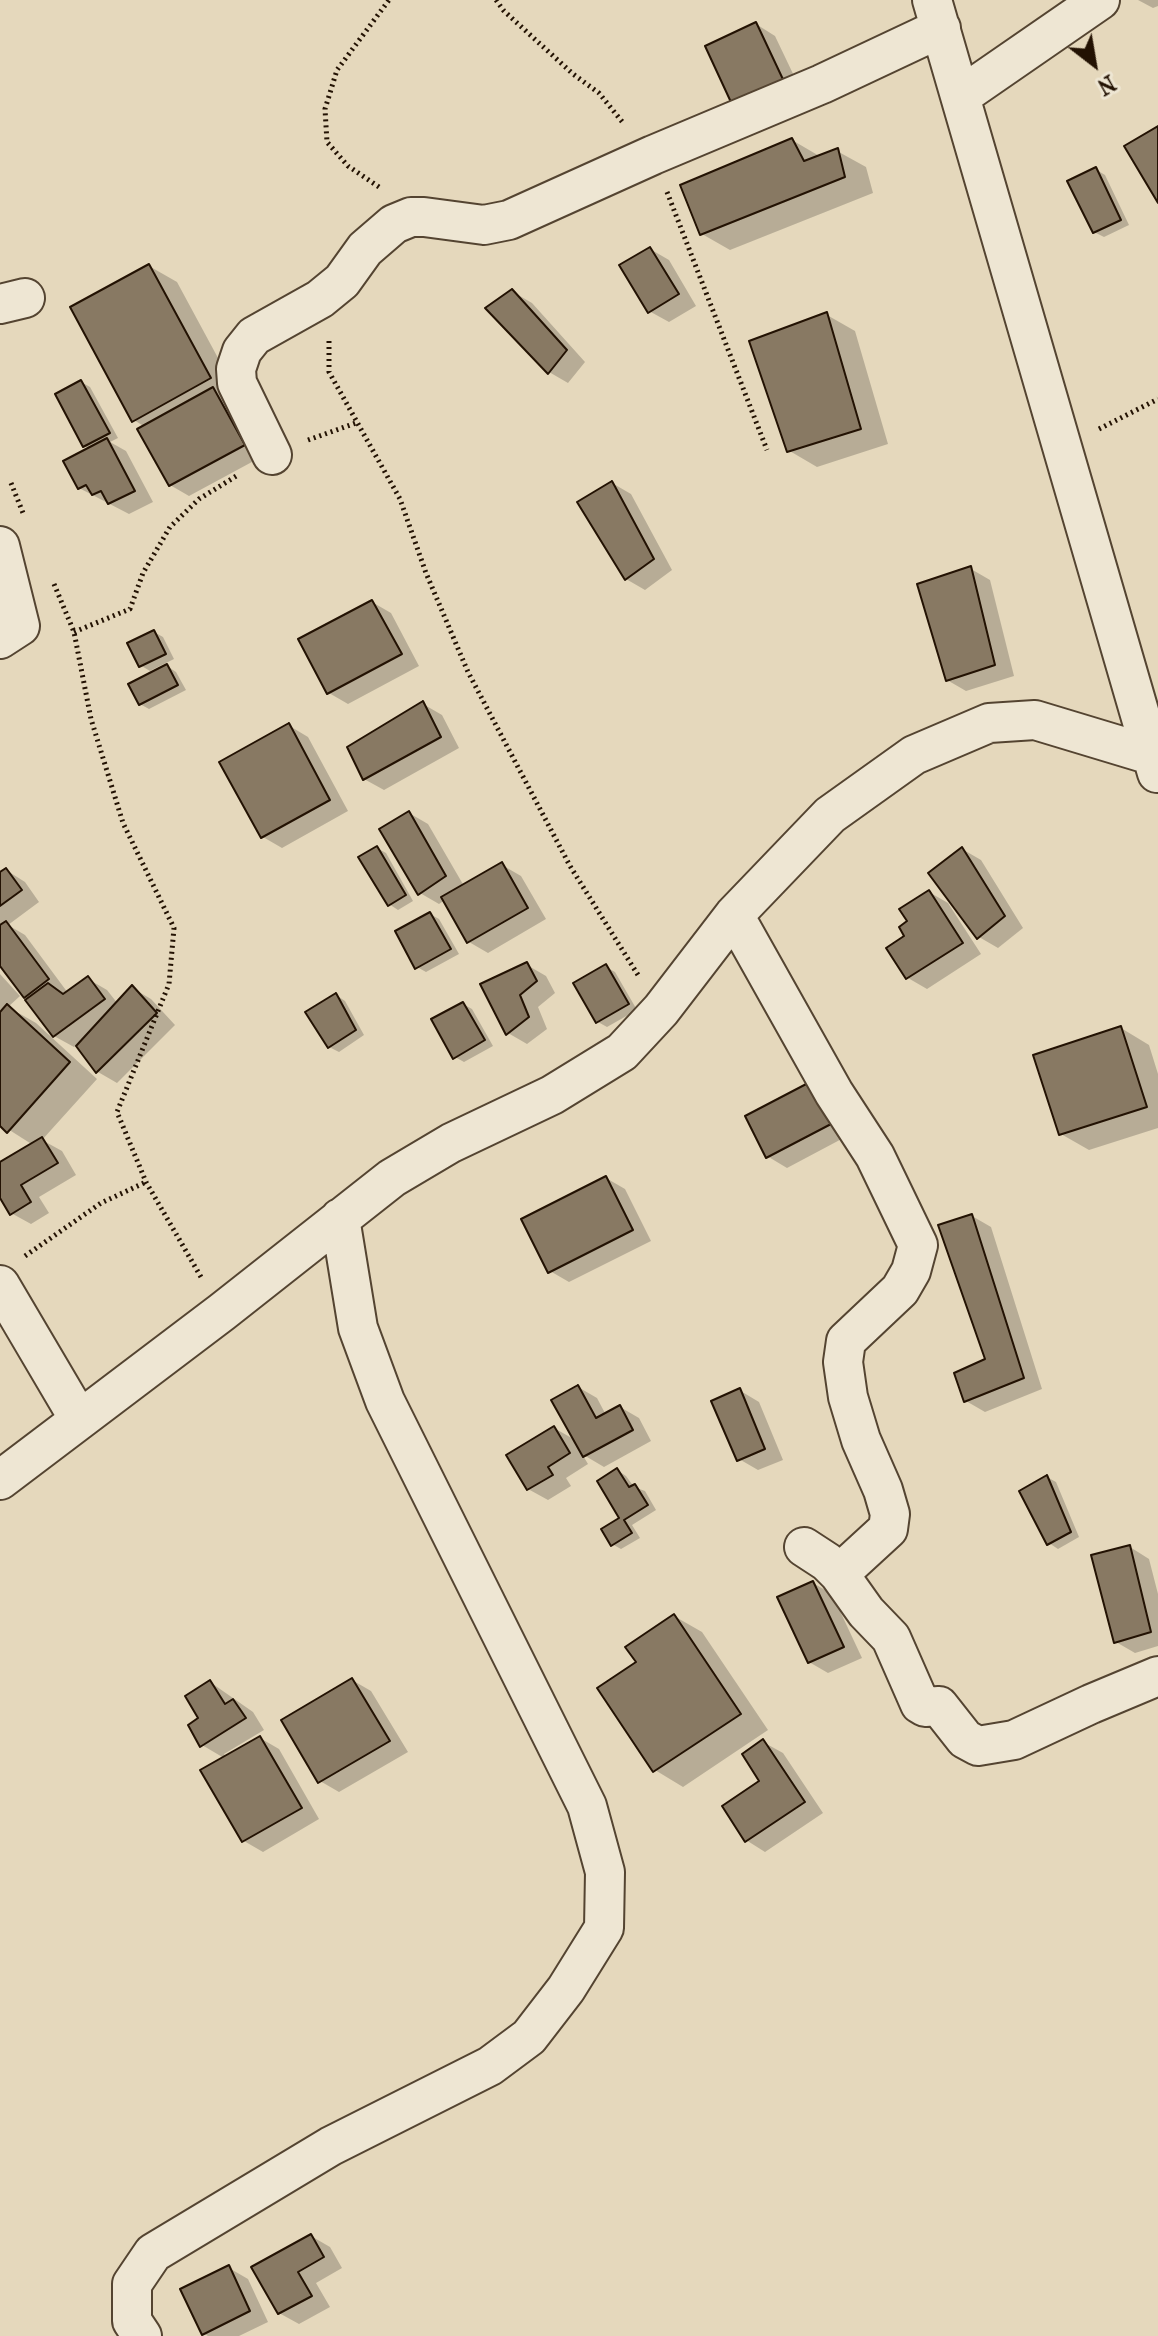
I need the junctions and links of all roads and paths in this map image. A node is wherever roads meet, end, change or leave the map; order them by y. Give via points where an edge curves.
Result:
1 (389, 0) edge
2 (496, 0) edge
3 (1100, 0) edge
4 (937, 14) edge
5 (961, 96) junction
6 (653, 155) junction
7 (411, 217) junction
8 (342, 281) junction
9 (1158, 399) edge
10 (356, 423) junction
11 (1063, 448) junction
12 (767, 450) dead end
13 (272, 455) junction
14 (11, 483) dead end
15 (14, 536) edge
16 (52, 581) dead end
17 (74, 632) junction
18 (0, 639) edge
19 (1155, 765) edge
20 (734, 915) junction
21 (661, 1010) junction
22 (146, 1182) junction
23 (340, 1218) junction
24 (9, 1273) edge
25 (222, 1312) junction
26 (79, 1419) junction
27 (0, 1480) edge
28 (804, 1547) dead end
29 (839, 1574) junction
30 (1158, 1676) edge
31 (142, 2336) edge

1 - 7 path via 337,70 325,109 327,142
2 - 6 path via 599,93
3 - 5 street
4 - 5 street
4 - 6 street via 822,84
5 - 11 street
6 - 7 street via 509,220 484,225
6 - 12 path
7 - 8 street via 376,238
8 - 10 path via 329,372
8 - 13 street via 254,336 242,351 237,383
9 - 11 path
10 - 13 path
10 - 21 path via 400,499 468,672 516,768 570,866
11 - 19 street
13 - 17 path via 199,499 170,527 143,573 130,609
14 - 15 path
15 - 18 street via 20,626
16 - 17 path
17 - 22 path via 91,719 123,823 174,928 169,984 117,1112
19 - 20 street via 1035,720 989,723 914,755 830,815
20 - 21 street
20 - 29 street via 875,1156 918,1245 900,1290 846,1341 848,1397 890,1514 888,1529
21 - 23 street via 622,1052 552,1095 451,1143 392,1178
22 - 24 path via 101,1203
22 - 25 path
23 - 25 street
23 - 31 street via 358,1328 385,1401 587,1806 605,1872 604,1928 529,2037 490,2066 331,2146 153,2253 132,2284 132,2321
24 - 26 street
25 - 26 street
26 - 27 street
28 - 29 street
29 - 30 street via 891,1638 920,1704 939,1706 965,1739 978,1746 1014,1740

